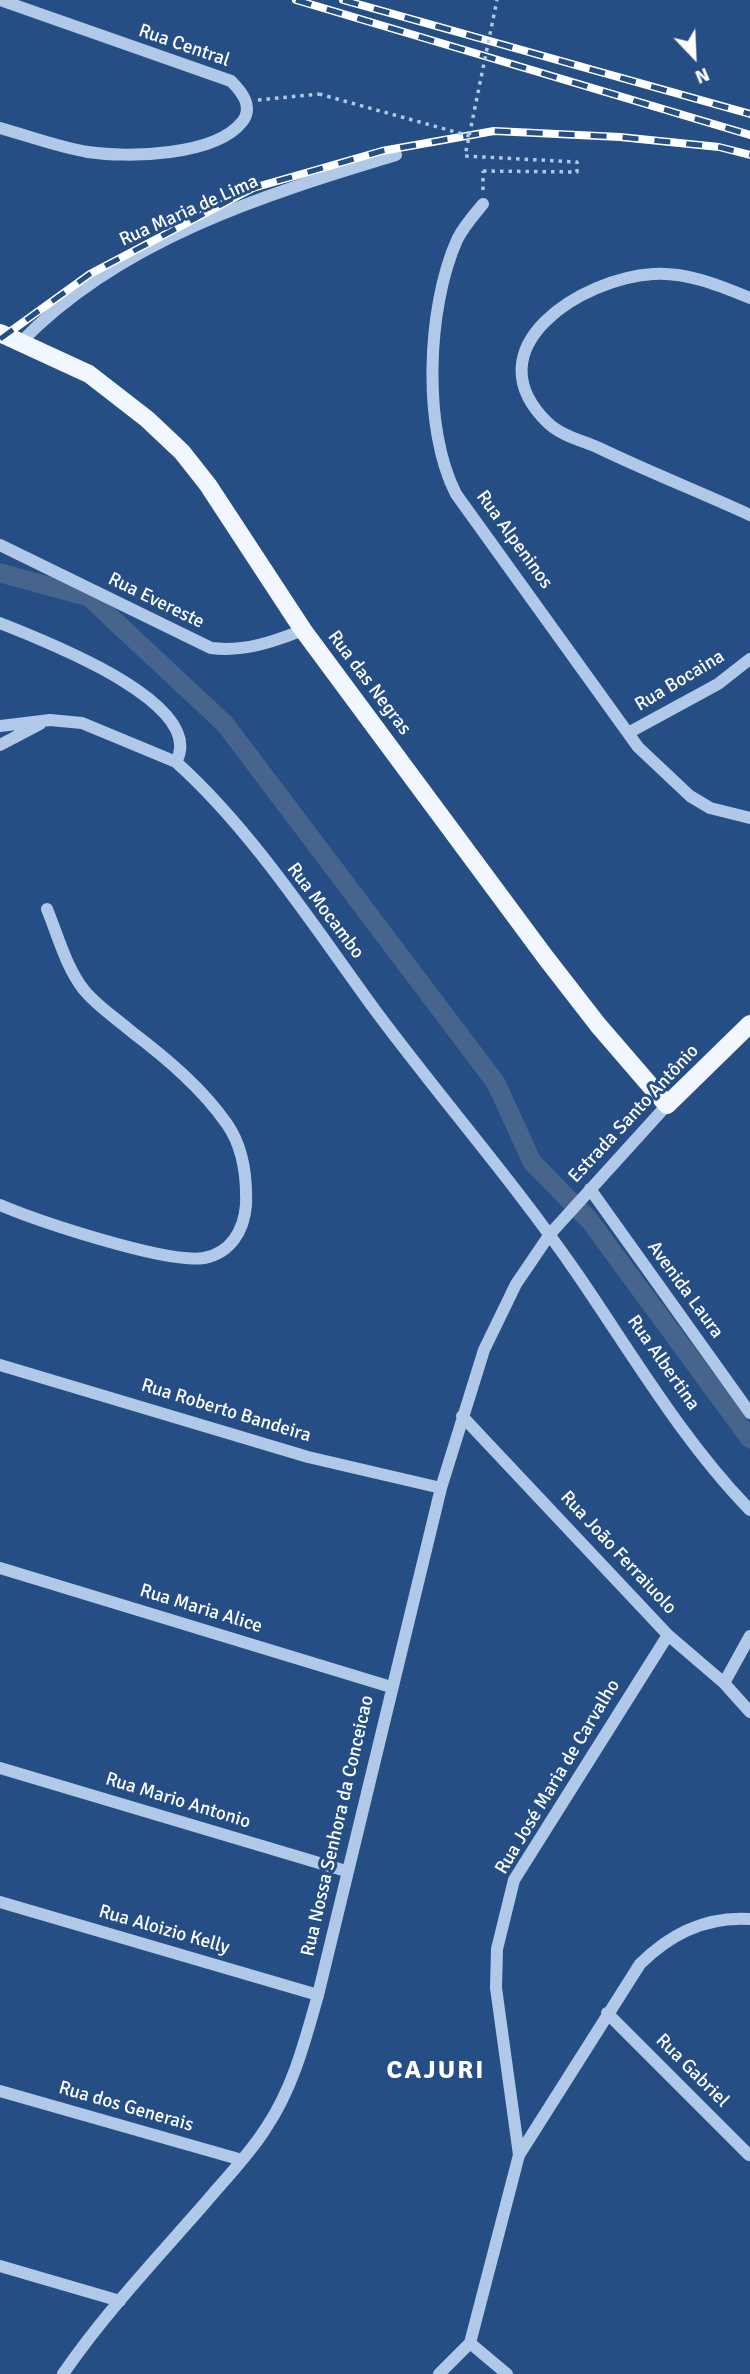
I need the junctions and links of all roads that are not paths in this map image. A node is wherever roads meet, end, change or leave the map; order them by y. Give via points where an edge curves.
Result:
1 (0, 0) edge
2 (0, 128) edge
3 (396, 155) dead end
4 (482, 204) dead end
5 (750, 298) edge
6 (0, 333) edge
7 (21, 342) junction
8 (750, 515) edge
9 (0, 545) edge
10 (0, 623) edge
11 (303, 630) junction
12 (750, 659) edge
13 (50, 720) junction
14 (0, 726) edge
15 (628, 733) junction
16 (0, 746) edge
17 (176, 762) junction
18 (750, 818) edge
19 (47, 909) dead end
20 (750, 1024) edge
21 (667, 1105) junction
22 (590, 1189) junction
23 (0, 1205) edge
24 (550, 1234) junction
25 (0, 1365) edge
26 (750, 1413) edge
27 (462, 1416) junction
28 (442, 1488) junction
29 (750, 1510) edge
30 (0, 1568) edge
31 (668, 1634) junction
32 (750, 1636) edge
33 (724, 1683) junction
34 (391, 1687) junction
35 (750, 1712) edge
36 (0, 1768) edge
37 (346, 1871) junction
38 (0, 1902) edge
39 (750, 1919) edge
40 (318, 1995) junction
41 (607, 2013) junction
42 (0, 2091) edge
43 (519, 2155) junction
44 (749, 2155) edge
45 (242, 2160) junction
46 (0, 2266) edge
47 (120, 2301) junction
48 (470, 2343) junction
49 (63, 2374) edge
50 (439, 2374) edge
51 (507, 2374) edge

1 - 2 street, Rua Central via 231,81 246,102 244,121 233,130 178,150 88,152
3 - 7 street, Rua Maria de Lima via 257,200 152,247 74,293
4 - 15 street, Rua Alpeninos via 457,239 438,308 431,375 446,473 456,494
5 - 8 street via 706,280 671,274 612,281 564,304 545,320 525,347 523,360 531,401 561,432
6 - 7 main road, Rua das Negras
7 - 11 main road, Rua das Negras via 89,374 182,452
9 - 11 street, Rua Evereste via 211,648 236,650
10 - 17 street via 114,674 153,701 178,736 181,754
11 - 21 main road, Rua das Negras via 598,1025
12 - 15 street, Rua Bocaina via 718,684
13 - 14 street, Rua Mocambo
13 - 16 street
13 - 17 street, Rua Mocambo via 82,723
15 - 18 street, Rua Alpeninos via 655,766 690,796 710,808
17 - 24 street, Rua Mocambo via 220,807 266,865
19 - 23 street via 86,993 183,1075 227,1124 243,1163 245,1213 235,1240 202,1258 129,1247
20 - 21 main road, Estrada Santo Antônio
21 - 22 street, Estrada Santo Antônio
22 - 24 street, Estrada Santo Antônio
22 - 26 street, Avenida Laura
24 - 27 street, Rua Nossa Senhora da Conceicao via 516,1284 484,1350
24 - 29 street, Rua Albertina via 671,1410
25 - 28 street, Rua Roberto Bandeira via 308,1457
27 - 28 street, Rua Nossa Senhora da Conceicao
27 - 31 street, Rua João Ferraiuolo
28 - 34 street, Rua Nossa Senhora da Conceicao
30 - 34 street, Rua Maria Alice
31 - 33 street, Rua João Ferraiuolo
31 - 43 street, Rua José Maria de Carvalho via 514,1880 497,1949 496,1988
32 - 33 street
33 - 35 street, Rua João Ferraiuolo
34 - 37 street, Rua Nossa Senhora da Conceicao
36 - 37 street, Rua Mario Antonio
37 - 40 street, Rua Nossa Senhora da Conceicao
38 - 40 street, Rua Aloizio Kelly
39 - 41 street, Rua José Maria de Carvalho via 730,1917 691,1927 661,1943 640,1964
40 - 45 street, Rua Nossa Senhora da Conceicao via 301,2056 283,2098
41 - 43 street, Rua José Maria de Carvalho
41 - 44 street, Rua Gabriel
42 - 45 street, Rua dos Generais
43 - 48 street, Rua José Maria de Carvalho
45 - 47 street, Rua Nossa Senhora da Conceicao
46 - 47 street
47 - 49 street, Rua Nossa Senhora da Conceicao
48 - 50 street
48 - 51 street

